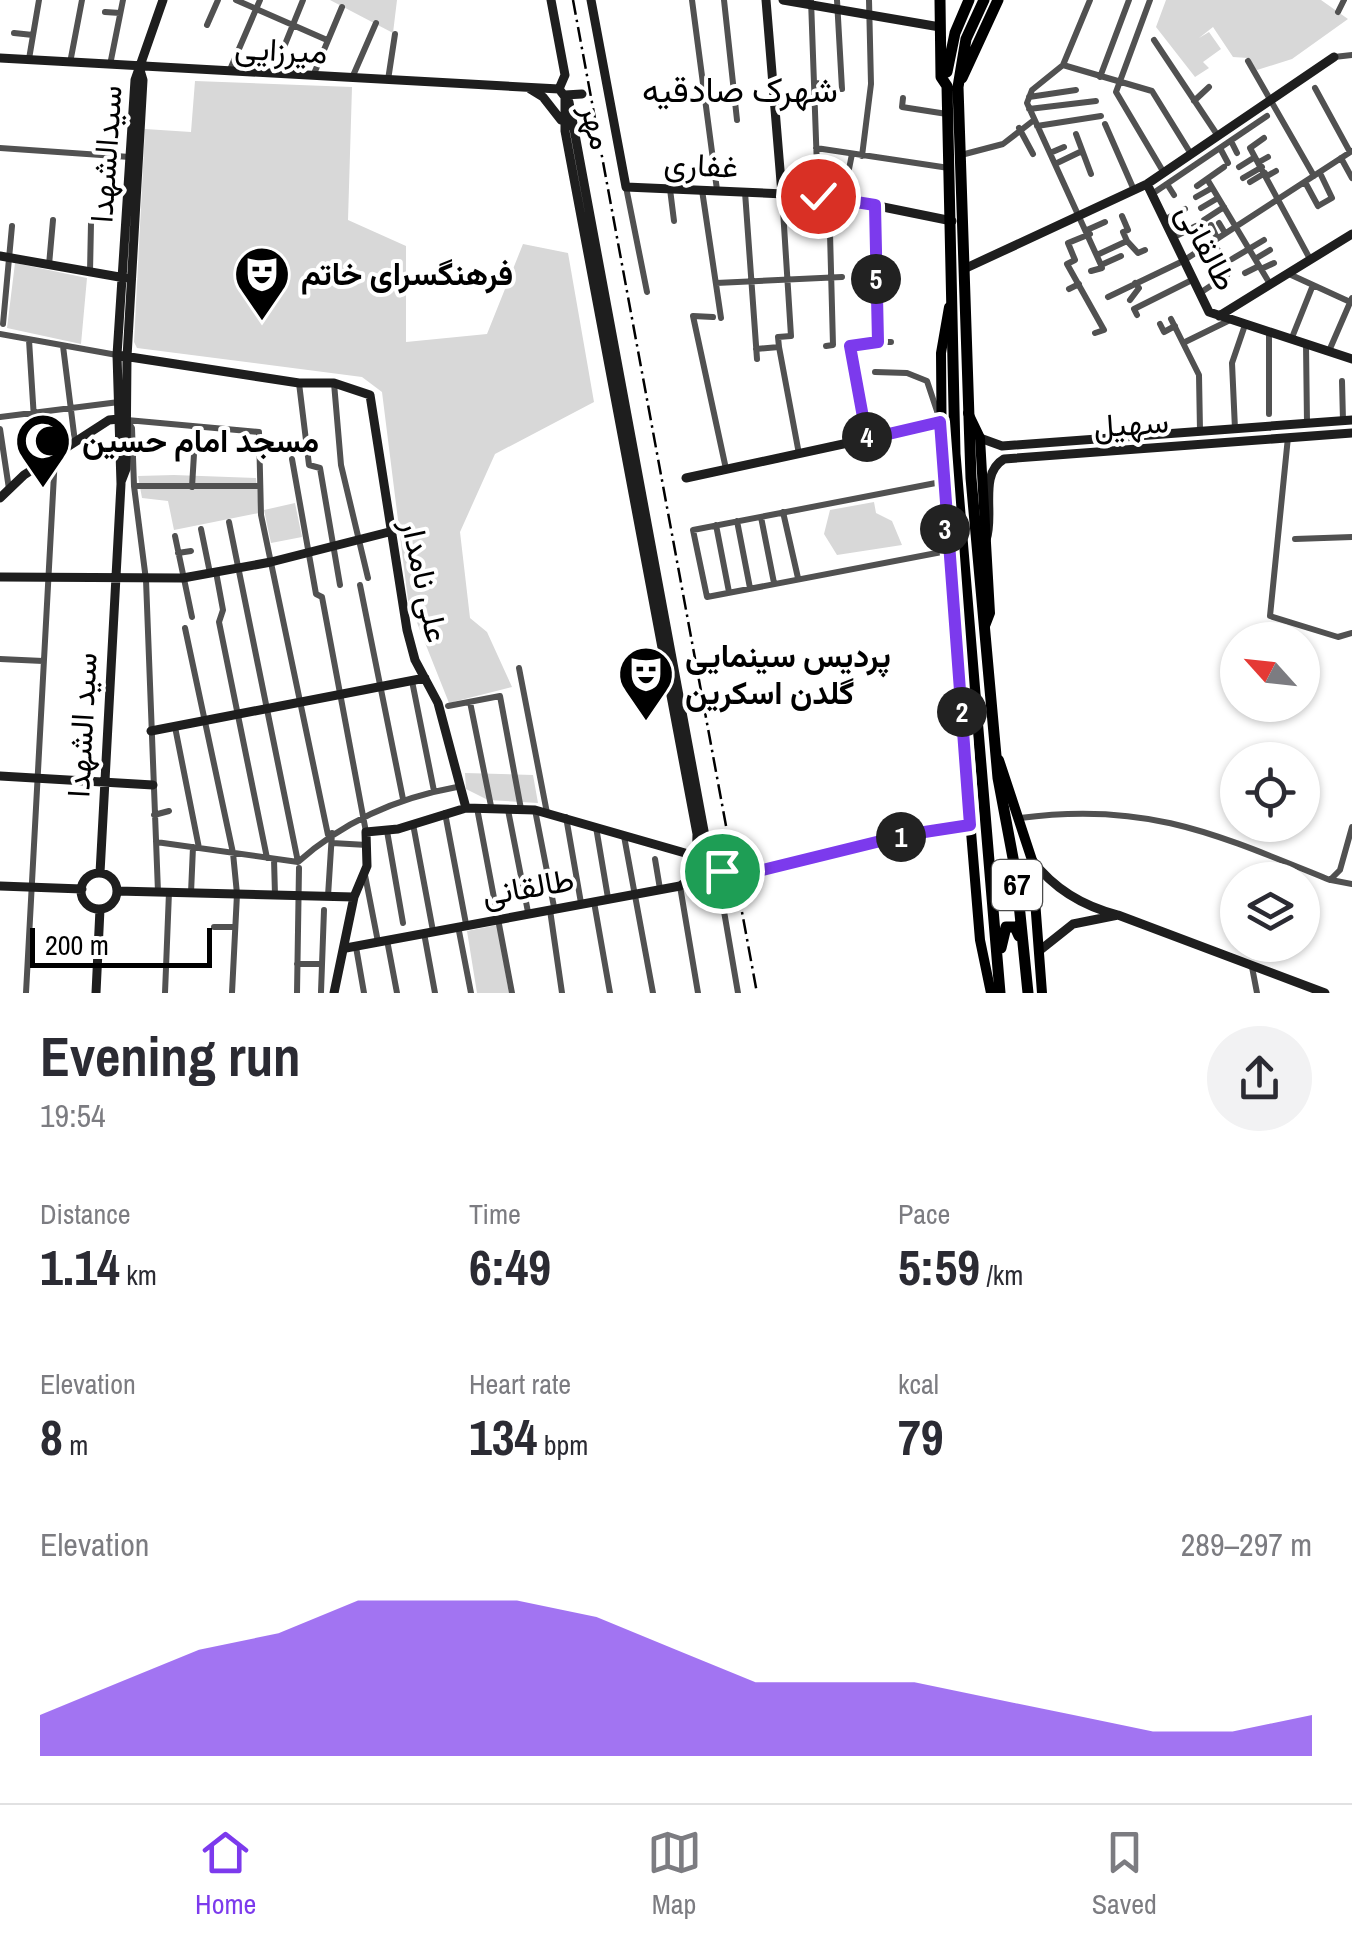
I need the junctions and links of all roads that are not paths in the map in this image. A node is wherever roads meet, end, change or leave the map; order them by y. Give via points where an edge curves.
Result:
1 (40, 0) edge
2 (82, 0) edge
3 (123, 0) edge
4 (163, 0) edge
5 (218, 0) edge
6 (236, 0) edge
7 (260, 0) edge
8 (303, 0) edge
9 (551, 0) edge
10 (591, 0) edge
11 (692, 0) edge
12 (724, 0) edge
13 (766, 0) edge
14 (783, 0) edge
15 (869, 0) edge
16 (940, 0) edge
17 (969, 0) edge
18 (984, 0) edge
19 (998, 0) edge
20 (1090, 0) edge
21 (1129, 0) edge
22 (1150, 0) edge
23 (1344, 0) edge
24 (811, 3) edge
25 (837, 5) edge
26 (342, 7) dead end
27 (256, 8) junction
28 (105, 12) dead end
29 (1338, 12) dead end
30 (120, 14) junction
31 (870, 16) junction
32 (376, 23) dead end
33 (292, 24) junction
34 (206, 25) dead end
35 (940, 27) junction
36 (14, 33) dead end
37 (396, 34) dead end
38 (33, 35) junction
39 (327, 40) junction
40 (1154, 40) dead end
41 (1349, 56) edge
42 (1334, 57) joint
43 (0, 58) edge
44 (28, 60) junction
45 (1248, 61) dead end
46 (70, 63) junction
47 (110, 66) junction
48 (1062, 66) junction
49 (139, 67) junction
50 (1352, 68) edge
51 (228, 73) junction
52 (273, 75) junction
53 (313, 77) junction
54 (1100, 77) junction
55 (352, 79) junction
56 (388, 81) junction
57 (814, 82) junction
58 (1117, 83) junction
59 (829, 84) dead end
60 (952, 86) junction
61 (1208, 86) dead end
62 (528, 88) junction
63 (607, 88) junction
64 (1315, 88) dead end
65 (842, 89) dead end
66 (1076, 90) dead end
67 (562, 92) junction
68 (594, 92) dead end
69 (582, 94) dead end
70 (1028, 97) junction
71 (902, 98) dead end
72 (1272, 99) junction
73 (1096, 101) dead end
74 (1194, 101) junction
75 (1029, 109) junction
76 (948, 114) junction
77 (1267, 116) dead end
78 (737, 120) dead end
79 (1036, 123) junction
80 (1018, 128) junction
81 (565, 130) junction
82 (1076, 134) dead end
83 (1218, 136) junction
84 (1264, 138) dead end
85 (1231, 141) junction
86 (1064, 147) dead end
87 (0, 148) edge
88 (816, 148) junction
89 (1220, 148) junction
90 (1082, 151) junction
91 (1351, 152) edge
92 (1050, 153) junction
93 (852, 154) junction
94 (1032, 154) dead end
95 (1191, 154) junction
96 (1237, 154) dead end
97 (961, 155) junction
98 (135, 156) junction
99 (862, 156) junction
100 (1268, 156) dead end
101 (1341, 158) junction
102 (1055, 164) junction
103 (1262, 167) junction
104 (950, 168) junction
105 (1238, 168) dead end
106 (849, 169) dead end
107 (1276, 170) dead end
108 (1090, 174) dead end
109 (1317, 174) junction
110 (1166, 178) junction
111 (1352, 178) edge
112 (1207, 180) junction
113 (1246, 180) dead end
114 (1305, 182) junction
115 (1197, 186) dead end
116 (626, 187) junction
117 (1212, 188) junction
118 (670, 189) junction
119 (1149, 189) junction
120 (702, 190) junction
121 (1134, 191) junction
122 (717, 192) junction
123 (745, 192) junction
124 (782, 194) junction
125 (1174, 195) dead end
126 (824, 196) junction
127 (1196, 198) dead end
128 (1218, 198) junction
129 (1278, 198) junction
130 (875, 205) junction
131 (1224, 207) junction
132 (1201, 208) dead end
133 (1185, 209) dead end
134 (1080, 216) junction
135 (1122, 216) dead end
136 (53, 220) dead end
137 (674, 221) dead end
138 (1163, 221) junction
139 (952, 222) junction
140 (1105, 222) dead end
141 (91, 224) dead end
142 (12, 226) dead end
143 (1196, 226) dead end
144 (1235, 226) junction
145 (1088, 232) junction
146 (1352, 234) edge
147 (1218, 237) junction
148 (1171, 239) junction
149 (1264, 240) dead end
150 (1127, 242) junction
151 (1249, 248) junction
152 (1145, 250) dead end
153 (1270, 250) dead end
154 (1100, 254) junction
155 (1122, 256) dead end
156 (6, 257) edge
157 (1311, 260) junction
158 (1183, 261) junction
159 (1274, 262) dead end
160 (1259, 265) junction
161 (49, 266) junction
162 (1102, 267) junction
163 (964, 269) junction
164 (90, 272) junction
165 (1091, 272) dead end
166 (1245, 273) dead end
167 (1289, 274) junction
168 (1227, 275) dead end
169 (842, 276) dead end
170 (828, 277) junction
171 (785, 278) junction
172 (128, 279) junction
173 (1192, 280) junction
174 (752, 281) junction
175 (890, 282) dead end
176 (716, 283) junction
177 (876, 283) junction
178 (1078, 284) junction
179 (1141, 284) junction
180 (1270, 285) junction
181 (1313, 285) junction
182 (1069, 289) dead end
183 (647, 292) dead end
184 (1198, 294) junction
185 (952, 296) junction
186 (1108, 297) dead end
187 (1130, 300) dead end
188 (1350, 300) edge
189 (1137, 315) dead end
190 (1219, 316) junction
191 (1230, 320) junction
192 (3, 324) dead end
193 (1160, 324) dead end
194 (1244, 324) junction
195 (1269, 332) junction
196 (1095, 333) dead end
197 (0, 334) edge
198 (29, 340) junction
199 (1292, 340) junction
200 (878, 342) junction
201 (892, 342) dead end
202 (1183, 343) junction
203 (1306, 344) junction
204 (829, 345) dead end
205 (63, 346) junction
206 (779, 347) junction
207 (756, 349) junction
208 (1328, 352) junction
209 (122, 356) junction
210 (757, 359) dead end
211 (1352, 359) edge
212 (875, 372) dead end
213 (1342, 381) dead end
214 (299, 383) junction
215 (334, 384) junction
216 (119, 402) junction
217 (71, 408) junction
218 (968, 412) junction
219 (34, 413) junction
220 (1269, 414) dead end
221 (0, 417) edge
222 (123, 419) junction
223 (1348, 421) edge
224 (940, 422) junction
225 (1307, 424) junction
226 (0, 429) edge
227 (1235, 429) junction
228 (1200, 431) junction
229 (1352, 433) edge
230 (980, 438) junction
231 (1288, 438) junction
232 (867, 439) junction
233 (75, 442) junction
234 (1002, 446) junction
235 (948, 448) junction
236 (194, 454) dead end
237 (55, 455) junction
238 (800, 456) junction
239 (292, 459) dead end
240 (1004, 459) junction
241 (37, 466) junction
242 (726, 470) junction
243 (686, 478) dead end
244 (942, 482) junction
245 (134, 486) junction
246 (192, 486) junction
247 (260, 486) junction
248 (9, 489) junction
249 (135, 496) junction
250 (120, 497) junction
251 (0, 498) edge
252 (784, 512) junction
253 (761, 516) junction
254 (737, 521) junction
255 (229, 522) dead end
256 (716, 525) junction
257 (201, 529) dead end
258 (389, 532) junction
259 (175, 536) dead end
260 (1352, 537) edge
261 (359, 538) junction
262 (1295, 538) dead end
263 (985, 542) junction
264 (332, 545) junction
265 (191, 550) dead end
266 (305, 550) junction
267 (946, 552) junction
268 (178, 554) junction
269 (649, 555) junction
270 (270, 562) junction
271 (240, 568) junction
272 (213, 573) junction
273 (0, 576) edge
274 (48, 578) junction
275 (183, 578) junction
276 (368, 578) dead end
277 (798, 578) junction
278 (114, 580) junction
279 (146, 580) junction
280 (774, 583) junction
281 (340, 585) dead end
282 (360, 585) dead end
283 (750, 588) junction
284 (729, 592) junction
285 (192, 617) dead end
286 (185, 628) dead end
287 (984, 629) junction
288 (1352, 633) edge
289 (0, 659) edge
290 (43, 661) junction
291 (519, 668) dead end
292 (972, 668) junction
293 (425, 678) junction
294 (412, 681) junction
295 (380, 688) junction
296 (340, 694) junction
297 (301, 702) junction
298 (470, 702) junction
299 (448, 706) dead end
300 (270, 707) junction
301 (961, 707) junction
302 (237, 714) junction
303 (206, 720) junction
304 (175, 727) junction
305 (151, 732) junction
306 (996, 750) junction
307 (0, 776) edge
308 (36, 777) junction
309 (104, 781) junction
310 (153, 784) junction
311 (457, 786) junction
312 (434, 791) junction
313 (403, 800) junction
314 (491, 806) junction
315 (471, 807) junction
316 (508, 807) junction
317 (520, 809) junction
318 (536, 810) junction
319 (170, 811) dead end
320 (445, 813) junction
321 (547, 813) junction
322 (154, 815) junction
323 (366, 815) junction
324 (566, 817) junction
325 (1020, 818) junction
326 (413, 824) junction
327 (970, 825) junction
328 (596, 827) junction
329 (1352, 827) edge
330 (366, 832) junction
331 (387, 832) junction
332 (905, 835) junction
333 (624, 836) junction
334 (330, 837) junction
335 (156, 842) junction
336 (366, 845) junction
337 (196, 848) junction
338 (695, 852) junction
339 (233, 853) junction
340 (270, 858) junction
341 (655, 859) dead end
342 (1032, 860) junction
343 (299, 865) junction
344 (720, 867) junction
345 (100, 873) junction
346 (365, 873) junction
347 (1016, 874) junction
348 (696, 875) junction
349 (989, 880) junction
350 (1330, 880) junction
351 (1352, 884) edge
352 (0, 886) edge
353 (680, 886) junction
354 (32, 887) junction
355 (82, 889) junction
356 (660, 889) junction
357 (117, 891) junction
358 (163, 892) junction
359 (190, 893) junction
360 (237, 894) junction
361 (634, 894) junction
362 (275, 895) junction
363 (300, 896) junction
364 (328, 896) junction
365 (354, 898) junction
366 (608, 898) junction
367 (594, 901) junction
368 (582, 903) junction
369 (552, 907) junction
370 (100, 908) junction
371 (324, 910) dead end
372 (528, 912) junction
373 (1118, 915) junction
374 (498, 918) junction
375 (403, 923) dead end
376 (462, 925) junction
377 (214, 927) dead end
378 (235, 927) junction
379 (428, 932) junction
380 (383, 941) junction
381 (352, 947) junction
382 (1039, 951) junction
383 (298, 964) junction
384 (322, 964) junction
385 (1252, 966) junction
386 (1026, 974) junction
387 (321, 992) edge
388 (997, 992) edge
389 (26, 993) edge
390 (96, 993) edge
391 (164, 993) edge
392 (232, 993) edge
393 (296, 993) edge
394 (334, 993) edge
395 (364, 993) edge
396 (397, 993) edge
397 (436, 993) edge
398 (471, 993) edge
399 (512, 993) edge
400 (562, 993) edge
401 (610, 993) edge
402 (654, 993) edge
403 (698, 993) edge
404 (738, 993) edge
405 (1028, 993) edge
406 (1042, 993) edge
407 (1257, 993) edge
408 (1325, 993) edge

1 - 38 street
2 - 46 street
3 - 30 street
4 - 49 street, سیدالشهدا
5 - 34 street
6 - 27 street
7 - 27 street
8 - 33 street
9 - 67 street, مهر
10 - 63 street
11 - 122 street
12 - 78 street
13 - 124 street
14 - 24 street
15 - 31 street
16 - 35 highway, 67
17 - 60 highway via 955,32
18 - 60 highway
19 - 60 highway
20 - 48 street
21 - 54 street
22 - 58 street
23 - 29 street
24 - 25 street
24 - 57 street
25 - 31 street
25 - 65 street
26 - 39 street
27 - 33 street
27 - 51 street
28 - 30 street
30 - 47 street
31 - 35 street
31 - 99 street
32 - 55 street
33 - 39 street
33 - 52 street
35 - 60 highway, 67 via 941,77
36 - 38 street
37 - 56 street
38 - 44 street
39 - 53 street
40 - 74 street
41 - 42 street
41 - 50 street
42 - 72 street
43 - 44 street, میرزایی
44 - 46 street, میرزایی
45 - 72 street
46 - 47 street, میرزایی
47 - 49 street, میرزایی
48 - 54 street
48 - 70 street
49 - 51 street, میرزایی
49 - 98 street, سیدالشهدا
51 - 52 street, میرزایی
52 - 53 street, میرزایی
53 - 55 street, میرزایی
54 - 58 street
55 - 56 street, میرزایی
56 - 62 street, میرزایی
57 - 59 street
57 - 88 street
58 - 95 street via 1152,91
58 - 110 street via 1118,98
60 - 76 highway, 67
60 - 97 highway, 67
61 - 74 street
62 - 67 street, میرزایی
62 - 81 street via 554,108
63 - 68 street
63 - 116 street
64 - 91 street
66 - 70 street
67 - 69 street, میرزایی
67 - 81 street, مهر
67 - 269 street, مهر
70 - 75 street
71 - 76 street via 902,107
72 - 83 street
72 - 109 street
73 - 75 street
74 - 83 street
75 - 79 street
76 - 104 highway, 67
77 - 85 street
79 - 80 street
79 - 92 street
79 - 121 street via 1103,120
80 - 94 street
80 - 97 street via 998,146
81 - 269 street, مهر
82 - 90 street
83 - 95 street
84 - 103 street via 1250,148
85 - 89 street
85 - 96 street
86 - 92 street
87 - 98 street
88 - 93 street
88 - 126 street
89 - 110 street
89 - 112 street via 1226,165
90 - 102 street
90 - 108 street
91 - 101 street
92 - 102 street
93 - 99 street
93 - 106 street
95 - 110 street
97 - 163 highway, 67
98 - 172 street, سیدالشهدا
99 - 104 street
100 - 103 street
101 - 109 street
101 - 111 street
102 - 134 street
103 - 105 street
103 - 107 street
103 - 113 street
103 - 129 street
104 - 139 highway, 67
109 - 114 street
109 - 114 street via 1332,198 1318,206
110 - 119 street
110 - 125 street
112 - 115 street
112 - 117 street
114 - 129 street
116 - 118 street, غفاری
116 - 183 street
117 - 127 street
117 - 128 street
118 - 120 street, غفاری
118 - 137 street
119 - 121 street, طالقانی
119 - 138 street, طالقانی
120 - 122 street, غفاری
120 - 176 street
121 - 134 street, طالقانی
122 - 123 street, غفاری
123 - 124 street, غفاری
123 - 174 street
124 - 126 street, غفاری
124 - 171 street
126 - 130 street, غفاری
126 - 170 street
128 - 131 street
128 - 132 street
129 - 144 street
129 - 157 street
130 - 139 street, غفاری
130 - 177 street
131 - 144 street
131 - 147 street via 1211,222
133 - 138 street
134 - 145 street
134 - 163 street, طالقانی
135 - 150 street
136 - 161 street
138 - 148 street, طالقانی
139 - 185 highway, 67
140 - 145 street
141 - 164 street
142 - 156 street
143 - 148 street
144 - 147 street
144 - 151 street
145 - 154 street
145 - 178 street via 1068,243 1075,260 1063,266
146 - 157 street, طالقانی
147 - 151 street via 1227,258
147 - 158 street
148 - 158 street, طالقانی
149 - 151 street
150 - 152 street via 1138,253
150 - 154 street
151 - 160 street
153 - 160 street
154 - 162 street
155 - 162 street
156 - 161 street
156 - 192 street
157 - 167 street, طالقانی
158 - 173 street, طالقانی
158 - 179 street
159 - 160 street
160 - 166 street
160 - 180 street
161 - 164 street
162 - 165 street
163 - 218 highway, 67
164 - 172 street
167 - 180 street, طالقانی
167 - 181 street
168 - 184 street
169 - 170 street
170 - 171 street
170 - 204 street
171 - 174 street
171 - 206 street via 791,336 778,337
172 - 209 street, سیدالشهدا
173 - 184 street, طالقانی
173 - 189 street via 1134,309
174 - 176 street
174 - 207 street
175 - 177 street
176 - 242 street via 717,318 693,316
177 - 200 street
178 - 182 street
178 - 196 street via 1104,330
179 - 186 street
179 - 187 street
180 - 190 street, طالقانی
181 - 188 street
181 - 199 street
184 - 190 street, طالقانی
185 - 224 main road via 942,330
185 - 235 highway, 67
188 - 208 street
190 - 191 street
191 - 194 street
191 - 202 street
193 - 202 street via 1164,332 1173,322
194 - 195 street
194 - 227 street via 1232,363
195 - 199 street
195 - 220 street
197 - 198 street
198 - 205 street
198 - 219 street
199 - 203 street
200 - 201 street
200 - 232 street via 850,346
202 - 228 street via 1198,375
203 - 208 street
203 - 225 street
205 - 209 street
205 - 217 street
206 - 207 street
206 - 238 street
207 - 210 street
208 - 211 street
209 - 214 street
209 - 216 street, سیدالشهدا
209 - 222 street, سیدالشهدا
212 - 224 street via 928,381
213 - 223 street
214 - 215 street
214 - 264 street via 309,465 320,468
215 - 258 street, علی نامدار via 370,395
215 - 261 street via 342,465
216 - 217 street
216 - 222 street, سیدالشهدا
217 - 219 street
217 - 233 street
218 - 230 main road
218 - 287 highway, 67
219 - 221 street
219 - 241 street
222 - 233 street
222 - 245 street via 132,428
222 - 247 street via 255,429
222 - 250 street, سیدالشهدا
223 - 225 street, سهیل
224 - 232 street
224 - 235 main road
225 - 227 street, سهیل
226 - 248 street
227 - 228 street, سهیل
228 - 234 street, سهیل
229 - 231 street, سهیل
230 - 234 street, سهیل
230 - 263 main road
231 - 240 street, سهیل
231 - 288 street via 1270,616 1338,637
232 - 238 street
233 - 237 street
234 - 240 street via 997,455
235 - 244 main road
235 - 292 highway, 67
236 - 246 street
237 - 241 street
237 - 274 street
238 - 242 street
239 - 266 street
240 - 263 street via 990,476 992,526
241 - 248 street
242 - 243 street
244 - 252 street
244 - 267 main road
245 - 246 street
245 - 249 street
246 - 247 street
247 - 270 street
248 - 251 street
249 - 250 street
249 - 279 street
250 - 278 street, سیدالشهدا
252 - 253 street
252 - 277 street
253 - 254 street
253 - 280 street
254 - 256 street
254 - 283 street
255 - 271 street
256 - 284 street
256 - 284 street via 693,530 707,597
257 - 272 street
258 - 261 street
258 - 293 street, علی نامدار via 410,646
259 - 268 street
260 - 262 street
261 - 264 street
261 - 276 street
263 - 287 main road via 990,613
264 - 266 street
264 - 281 street
265 - 268 street
266 - 270 street
266 - 296 street via 322,597
267 - 277 street
267 - 301 main road
268 - 275 street
269 - 338 street, مهر via 682,731
270 - 271 street
270 - 297 street
271 - 272 street
271 - 300 street
272 - 275 street
272 - 302 street
273 - 274 street
274 - 278 street
274 - 290 street
275 - 279 street
275 - 285 street
277 - 280 street
278 - 279 street
278 - 309 street, سید الشهدا
279 - 305 street
280 - 283 street
282 - 295 street
283 - 284 street
286 - 303 street
287 - 306 highway, 67
289 - 290 street
290 - 308 street
291 - 321 street
292 - 301 highway
292 - 349 highway, 67
293 - 294 street
293 - 311 street, علی نامدار via 438,703
294 - 295 street
294 - 312 street
295 - 296 street
295 - 313 street
296 - 297 street
296 - 323 street
297 - 300 street
297 - 334 street
298 - 299 street
298 - 314 street
298 - 317 street via 500,696
300 - 302 street
300 - 343 street
301 - 327 main road
302 - 303 street
302 - 340 street
303 - 304 street
303 - 339 street
304 - 305 street
304 - 337 street
305 - 310 street
306 - 325 main road
306 - 347 highway, 67
307 - 308 street
308 - 309 street
308 - 354 street
309 - 310 street
309 - 345 street, سید الشهدا
310 - 322 street
311 - 312 street
311 - 315 street, علی نامدار
312 - 313 street
313 - 323 street
314 - 315 street
314 - 316 street
315 - 320 street
315 - 374 street
316 - 317 street
316 - 372 street
317 - 318 street
318 - 321 street
318 - 369 street
319 - 322 street
320 - 326 street
320 - 376 street
321 - 324 street
322 - 335 street
323 - 330 street
323 - 334 street
324 - 328 street
324 - 368 street
325 - 342 main road
325 - 350 street via 1073,810 1158,818
326 - 331 street
326 - 379 street
327 - 332 street
327 - 388 main road via 980,940
328 - 333 street
328 - 366 street
329 - 350 street via 1340,870
330 - 331 street
330 - 336 street
331 - 375 street
332 - 344 street via 762,866
332 - 344 street via 746,874
333 - 338 street
333 - 361 street
334 - 336 street
334 - 343 street
334 - 364 street
335 - 337 street
335 - 358 street
336 - 346 street
337 - 339 street
337 - 359 street
338 - 344 street
338 - 348 street
339 - 340 street
339 - 360 street
340 - 343 street
340 - 362 street
341 - 356 street
342 - 373 street via 1074,899
342 - 382 main road
343 - 363 street
345 - 355 street
345 - 357 street via 114,880
346 - 365 street
346 - 380 street
347 - 349 highway via 1006,900 995,898
347 - 386 highway, 67
348 - 353 street, طالقانی
348 - 404 street via 718,882
349 - 388 highway, 67
350 - 351 street
352 - 354 street
353 - 356 street, طالقانی
353 - 403 street
354 - 355 street
354 - 389 street
355 - 370 street via 84,901
356 - 361 street, طالقانی
357 - 358 street
357 - 370 street
358 - 359 street
358 - 391 street
359 - 360 street
360 - 362 street
360 - 378 street
361 - 366 street, طالقانی
361 - 402 street
362 - 363 street
363 - 364 street
363 - 383 street
364 - 365 street
365 - 381 street
366 - 367 street, طالقانی
367 - 368 street, طالقانی
367 - 401 street
368 - 369 street, طالقانی
369 - 372 street, طالقانی
369 - 400 street
370 - 390 street
371 - 384 street
372 - 374 street, طالقانی
373 - 382 street via 1073,924
373 - 385 street
374 - 376 street, طالقانی
374 - 399 street
376 - 379 street, طالقانی
376 - 398 street
377 - 378 street
378 - 392 street
379 - 380 street, طالقانی
379 - 397 street
380 - 381 street, طالقانی
380 - 396 street
381 - 394 street
381 - 395 street
382 - 406 main road
383 - 384 street
383 - 393 street
384 - 387 street
385 - 407 street
385 - 408 street
386 - 388 highway via 1019,932 1006,927
386 - 405 highway, 67

